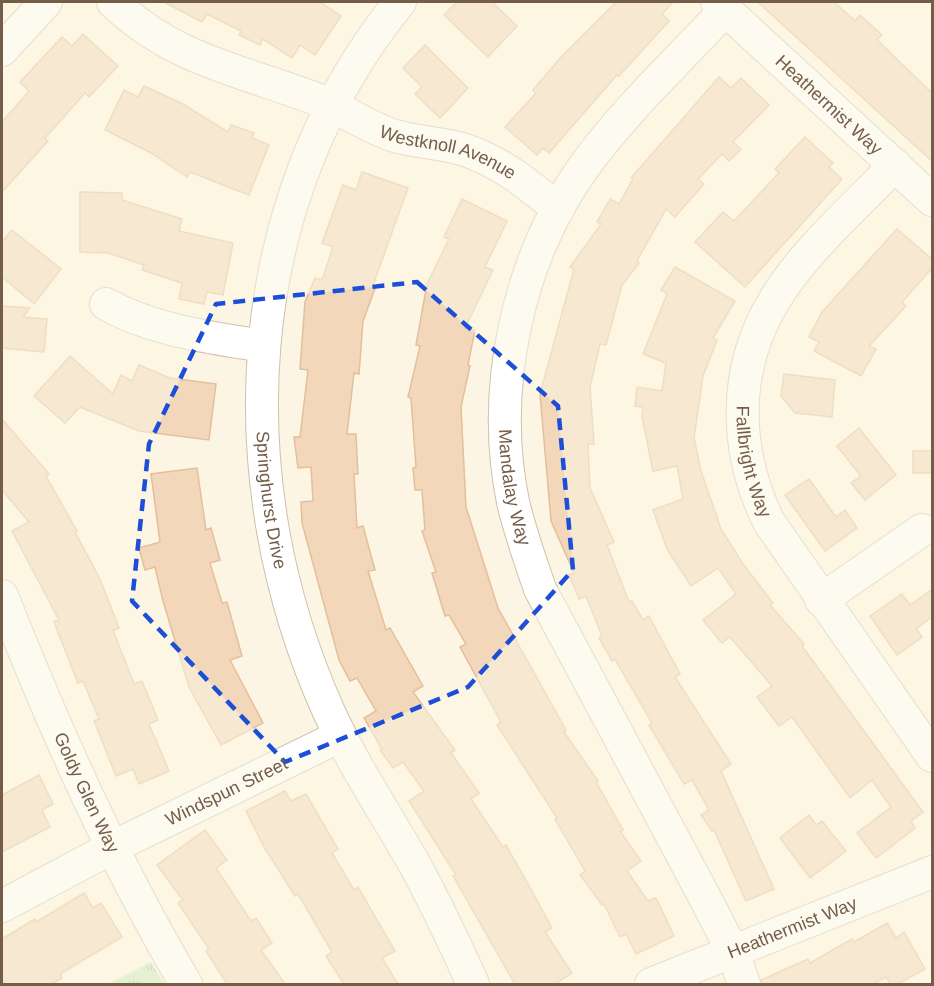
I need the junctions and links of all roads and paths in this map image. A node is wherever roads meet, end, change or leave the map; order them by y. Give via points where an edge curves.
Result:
1 (46, 2) edge
2 (113, 2) edge
3 (400, 2) edge
4 (722, 5) edge
5 (2, 50) edge
6 (332, 105) junction
7 (895, 165) junction
8 (933, 200) edge
9 (558, 209) junction
10 (106, 304) dead end
11 (262, 346) junction
12 (922, 530) dead end
13 (821, 600) junction
14 (3, 604) edge
15 (340, 736) junction
16 (933, 756) edge
17 (112, 847) junction
18 (933, 872) edge
19 (2, 906) edge
20 (733, 952) junction
21 (186, 984) edge
22 (474, 984) edge
23 (651, 984) edge
24 (744, 984) edge

1 - 5 street
2 - 6 street, Westknoll Avenue via 156,35 200,59
3 - 6 street, Springhurst Drive via 364,51
4 - 7 street, Heathermist Way
4 - 9 street, Mandalay Way via 610,133
6 - 9 street, Westknoll Avenue via 393,135 484,157 525,182
6 - 11 street, Springhurst Drive via 288,212 272,277
7 - 8 street, Heathermist Way
7 - 13 street, Fallbright Way via 802,263 774,300 754,342 743,387 745,457 759,501
9 - 20 street, Mandalay Way via 523,294 509,362 506,408 513,500 540,589
10 - 11 street via 148,324
11 - 15 street, Springhurst Drive via 262,462 278,564 308,663
12 - 13 street
13 - 16 street, Fallbright Way
14 - 17 street, Goldy Glen Way via 67,757
15 - 17 street, Windspun Street
15 - 22 street, Springhurst Drive via 415,865
17 - 19 street, Windspun Street
17 - 21 street, Goldy Glen Way
18 - 20 street, Heathermist Way
20 - 23 street, Heathermist Way
20 - 24 street, Mandalay Way

